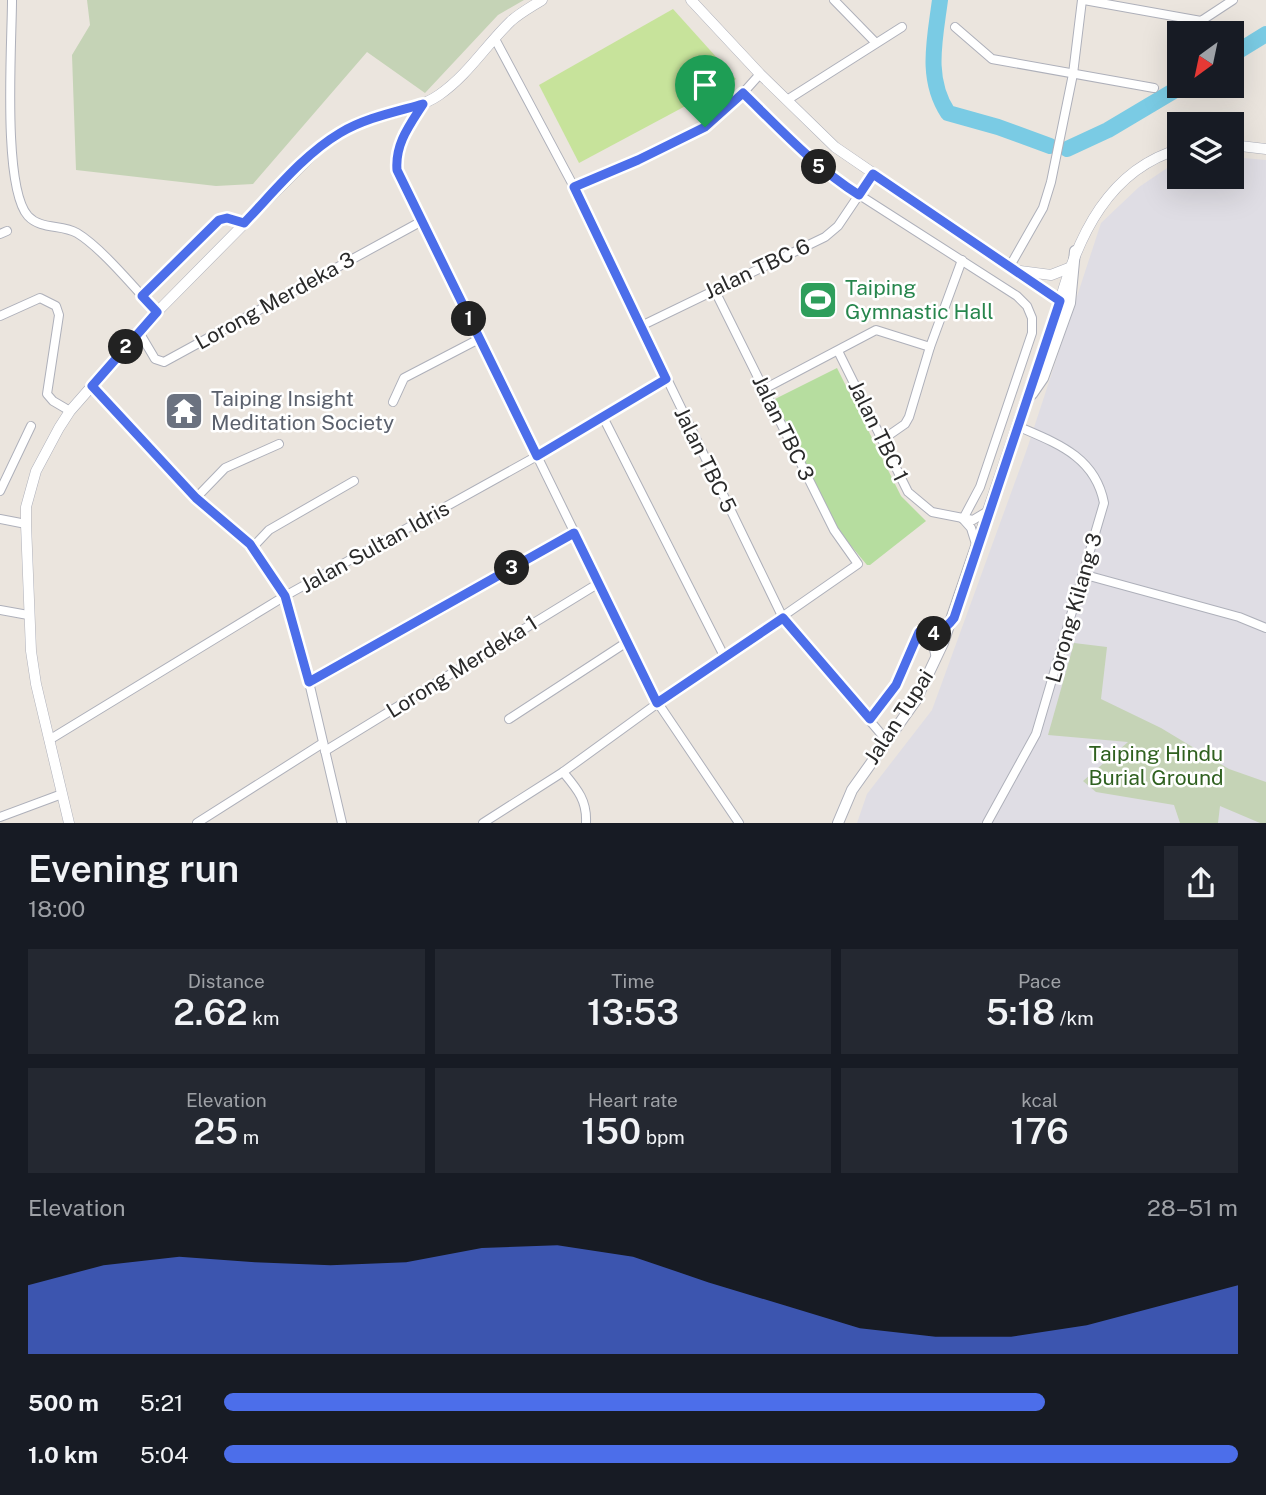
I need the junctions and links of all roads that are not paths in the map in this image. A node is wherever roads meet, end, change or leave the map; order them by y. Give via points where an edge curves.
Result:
1 (12, 0) edge
2 (542, 0) edge
3 (691, 0) edge
4 (834, 0) edge
5 (1083, 0) edge
6 (1233, 0) edge
7 (902, 27) dead end
8 (955, 27) dead end
9 (495, 39) junction
10 (875, 42) junction
11 (760, 74) junction
12 (1073, 74) junction
13 (1154, 88) dead end
14 (743, 93) junction
15 (787, 100) junction
16 (423, 104) junction
17 (1244, 146) edge
18 (1266, 149) edge
19 (1167, 155) edge
20 (873, 174) junction
21 (574, 187) junction
22 (859, 195) junction
23 (422, 221) junction
24 (244, 223) junction
25 (1075, 251) junction
26 (962, 260) junction
27 (1013, 268) junction
28 (1069, 268) junction
29 (713, 289) junction
30 (142, 296) junction
31 (1060, 301) junction
32 (157, 312) junction
33 (0, 316) edge
34 (640, 326) junction
35 (139, 332) junction
36 (479, 339) junction
37 (930, 347) junction
38 (838, 351) junction
39 (666, 379) junction
40 (92, 386) junction
41 (764, 389) junction
42 (393, 402) dead end
43 (1024, 405) junction
44 (70, 411) junction
45 (603, 417) junction
46 (31, 426) dead end
47 (1017, 426) junction
48 (882, 440) junction
49 (279, 443) dead end
50 (537, 456) junction
51 (354, 481) dead end
52 (0, 491) edge
53 (196, 498) junction
54 (988, 512) junction
55 (0, 519) edge
56 (963, 519) junction
57 (26, 524) junction
58 (574, 533) junction
59 (252, 548) junction
60 (977, 548) junction
61 (1082, 574) junction
62 (599, 583) junction
63 (285, 596) junction
64 (0, 610) edge
65 (29, 615) junction
66 (783, 618) junction
67 (954, 618) junction
68 (1266, 628) edge
69 (923, 634) junction
70 (627, 642) junction
71 (724, 658) junction
72 (937, 659) junction
73 (309, 682) junction
74 (657, 703) junction
75 (509, 719) dead end
76 (870, 719) junction
77 (49, 740) junction
78 (887, 741) junction
79 (324, 747) junction
80 (563, 772) junction
81 (62, 794) junction
82 (0, 817) edge
83 (586, 822) edge
84 (69, 823) edge
85 (197, 823) edge
86 (342, 823) edge
87 (483, 823) edge
88 (739, 823) edge
89 (838, 823) edge
90 (987, 823) edge

1 - 30 street via 9,114 22,208 39,223 78,233
2 - 9 street via 520,13
3 - 11 street
4 - 10 street
5 - 6 street via 1201,21
5 - 12 street
7 - 10 street
8 - 12 street via 992,59
9 - 16 street via 451,86
9 - 21 street, Jalan TBC 5
10 - 15 street
11 - 14 street
11 - 15 street
12 - 13 street
12 - 27 street via 1043,208
14 - 21 street via 705,127
14 - 22 street via 816,165
15 - 20 street via 835,147
16 - 23 street via 396,156 397,170
16 - 24 street via 340,133
17 - 18 street
19 - 25 street, Jalan Tupai via 1108,195
20 - 22 street, Jalan TBC 6
20 - 27 street
21 - 34 street, Jalan TBC 5
22 - 26 street
22 - 29 street, Jalan TBC 6 via 825,237
23 - 35 street, Lorong Merdeka 3 via 164,362 155,359
23 - 36 street
24 - 30 street via 219,220
24 - 32 street
25 - 28 street, Jalan Tupai
25 - 43 main road via 1070,303 1056,348
26 - 37 street
26 - 56 street via 1017,296 1032,318 1032,333 980,487
27 - 28 street via 1051,275
27 - 31 street
28 - 31 street, Jalan Tupai
29 - 34 street, Jalan TBC 6
29 - 41 street, Jalan TBC 3
30 - 32 street
31 - 43 main road, Jalan Tupai
32 - 35 street
33 - 44 street via 40,298 56,306 59,314 47,394
34 - 39 street, Jalan TBC 5
35 - 40 street
36 - 42 street via 404,378
36 - 50 street
37 - 38 street via 876,330
37 - 48 street via 909,417
38 - 41 street
38 - 48 street, Jalan TBC 1
39 - 45 street, Jalan Sultan Idris
39 - 66 street, Jalan TBC 5
40 - 44 street
40 - 53 street
41 - 66 street, Jalan TBC 3 via 834,530 858,564
43 - 47 main road, Jalan Tupai
44 - 57 street via 36,471
45 - 50 street, Jalan Sultan Idris
45 - 71 street
46 - 52 street
47 - 54 main road, Jalan Tupai
47 - 61 street, Lorong Kilang 3 via 1072,453 1090,469 1101,489 1104,503
48 - 56 street, Jalan TBC 1 via 908,492 932,512
49 - 53 street via 225,468
50 - 58 street
50 - 63 street, Jalan Sultan Idris
51 - 59 street via 269,530
53 - 59 street
54 - 56 street
54 - 60 main road, Jalan Tupai
55 - 57 street
56 - 60 street
57 - 65 street
58 - 62 street
58 - 73 street
59 - 63 street
60 - 67 main road, Jalan Tupai
61 - 68 street
61 - 90 street, Lorong Kilang 3 via 1036,734
62 - 70 street
62 - 79 street, Lorong Merdeka 1
63 - 73 street
63 - 77 street, Jalan Sultan Idris
64 - 65 street
65 - 77 street via 36,684
66 - 71 street
66 - 76 street, Jalan TBC 5
67 - 69 street via 940,632
67 - 72 main road, Jalan Tupai
69 - 72 street
69 - 76 street via 919,632 896,685
70 - 74 street
70 - 75 street
71 - 74 street
72 - 78 main road, Jalan Tupai
73 - 79 street
74 - 80 street
74 - 88 street
76 - 78 street, Jalan TBC 5
77 - 81 street
78 - 89 main road, Jalan Tupai via 856,782
79 - 85 street, Lorong Merdeka 1
79 - 86 street
80 - 83 street via 587,807
80 - 87 street
81 - 82 street
81 - 84 street

